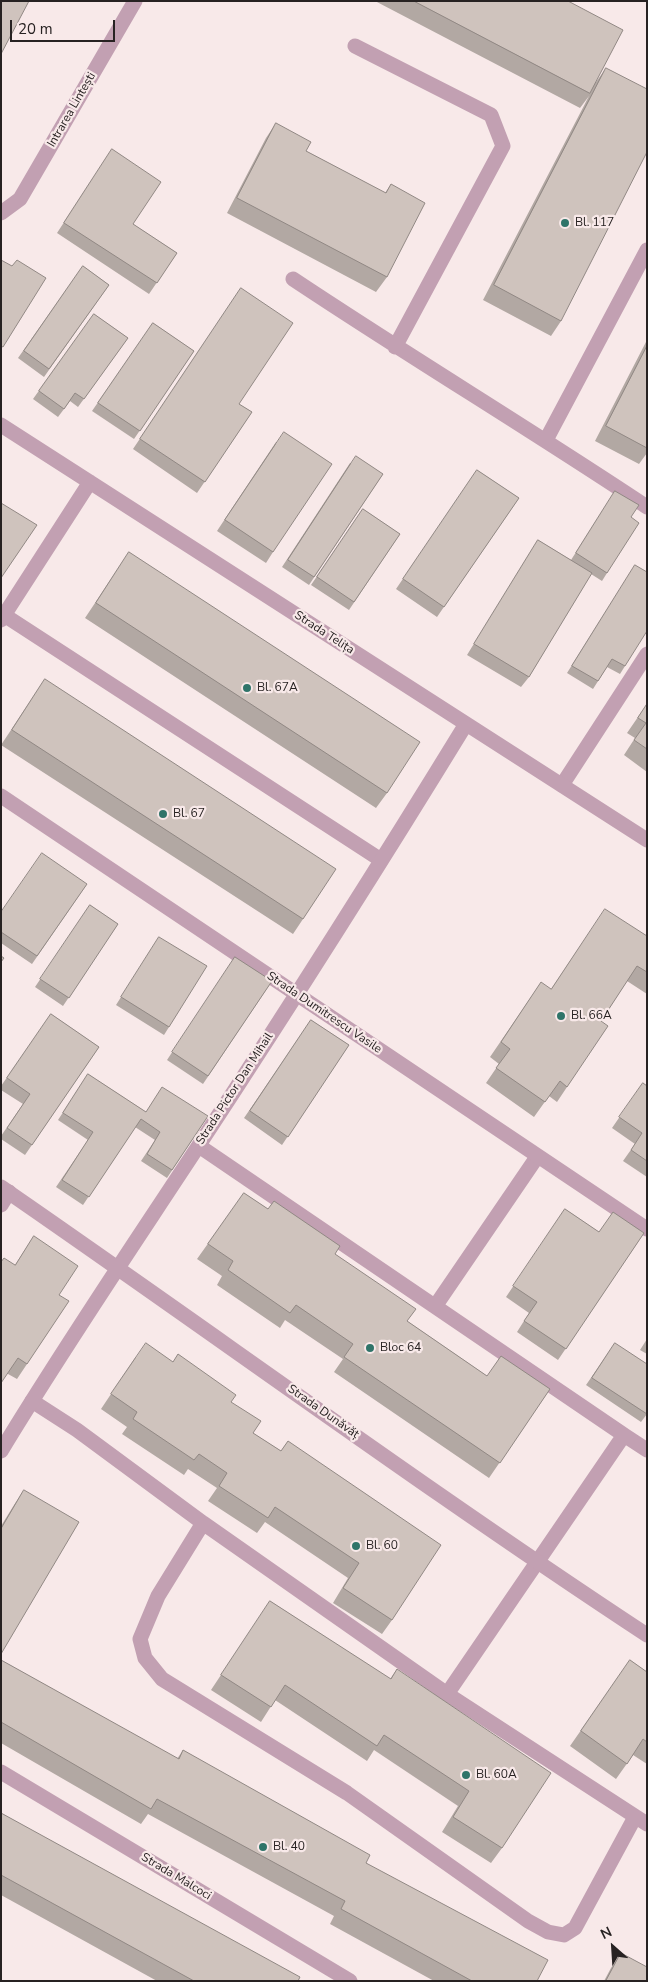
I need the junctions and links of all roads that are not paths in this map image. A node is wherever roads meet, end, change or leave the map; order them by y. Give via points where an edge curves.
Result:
1 (135, 1) edge
2 (355, 46) dead end
3 (1, 212) edge
4 (647, 250) edge
5 (294, 279) dead end
6 (395, 347) junction
7 (1, 425) edge
8 (546, 440) junction
9 (90, 482) junction
10 (647, 507) edge
11 (3, 618) edge
12 (647, 654) edge
13 (466, 724) junction
14 (562, 785) junction
15 (1, 796) edge
16 (647, 840) edge
17 (381, 860) junction
18 (296, 994) junction
19 (199, 1146) junction
20 (537, 1157) junction
21 (4, 1195) edge
22 (647, 1229) edge
23 (118, 1266) junction
24 (436, 1305) junction
25 (32, 1401) junction
26 (624, 1434) junction
27 (647, 1450) edge
28 (1, 1451) edge
29 (203, 1523) junction
30 (536, 1562) junction
31 (647, 1635) edge
32 (448, 1694) junction
33 (1, 1772) edge
34 (641, 1820) edge
35 (350, 1981) edge

1 - 3 street, Intrarea Lintești via 20,199
2 - 6 street via 491,115 502,146
4 - 8 street
5 - 6 street
6 - 8 street
7 - 9 street, Strada Telița
8 - 10 street
9 - 11 street
9 - 13 street, Strada Telița
11 - 17 street
12 - 14 street
13 - 14 street, Strada Telița
13 - 17 street, Strada Pictor Dan Mihail
14 - 16 street, Strada Telița
15 - 18 street, Strada Dumitrescu Vasile
17 - 18 street, Strada Pictor Dan Mihail
18 - 19 street, Strada Pictor Dan Mihail
18 - 20 street, Strada Dumitrescu Vasile
19 - 23 street, Strada Pictor Dan Mihail
19 - 24 street
20 - 22 street, Strada Dumitrescu Vasile
20 - 24 street
21 - 23 street, Strada Dunăvăț
23 - 25 street, Strada Pictor Dan Mihail
23 - 30 street, Strada Dunăvăț
24 - 26 street
25 - 28 street, Strada Pictor Dan Mihail
25 - 29 street via 77,1430
26 - 27 street
26 - 30 street
29 - 32 street
29 - 34 street via 158,1596 140,1639 145,1658 162,1679 347,1793 479,1888 548,1932 564,1935 575,1928
30 - 31 street, Strada Dunăvăț
30 - 32 street
32 - 34 street
33 - 35 street, Strada Malcoci

